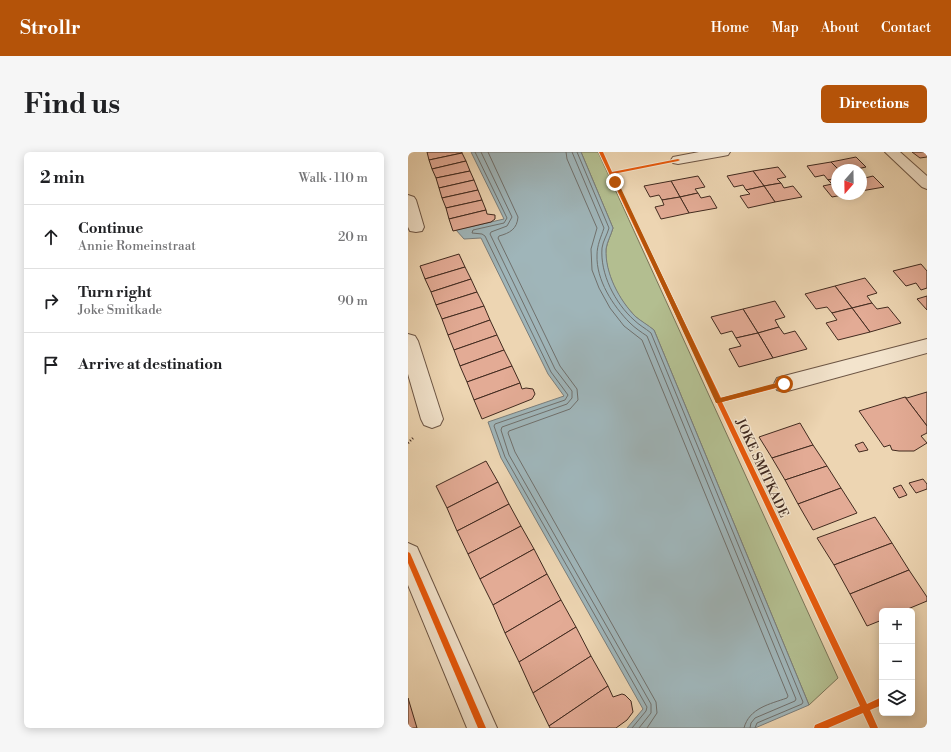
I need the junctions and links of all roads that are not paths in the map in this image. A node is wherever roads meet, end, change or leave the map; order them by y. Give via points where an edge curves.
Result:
1 (723, 152) edge
2 (892, 152) edge
3 (678, 160) dead end
4 (927, 184) edge
5 (408, 200) edge
6 (416, 227) dead end
7 (408, 341) edge
8 (927, 346) edge
9 (784, 384) dead end
10 (432, 419) dead end
11 (408, 555) edge
12 (482, 728) edge

1 - 3 street
2 - 4 street
5 - 6 street
7 - 10 street
8 - 9 street
11 - 12 street

